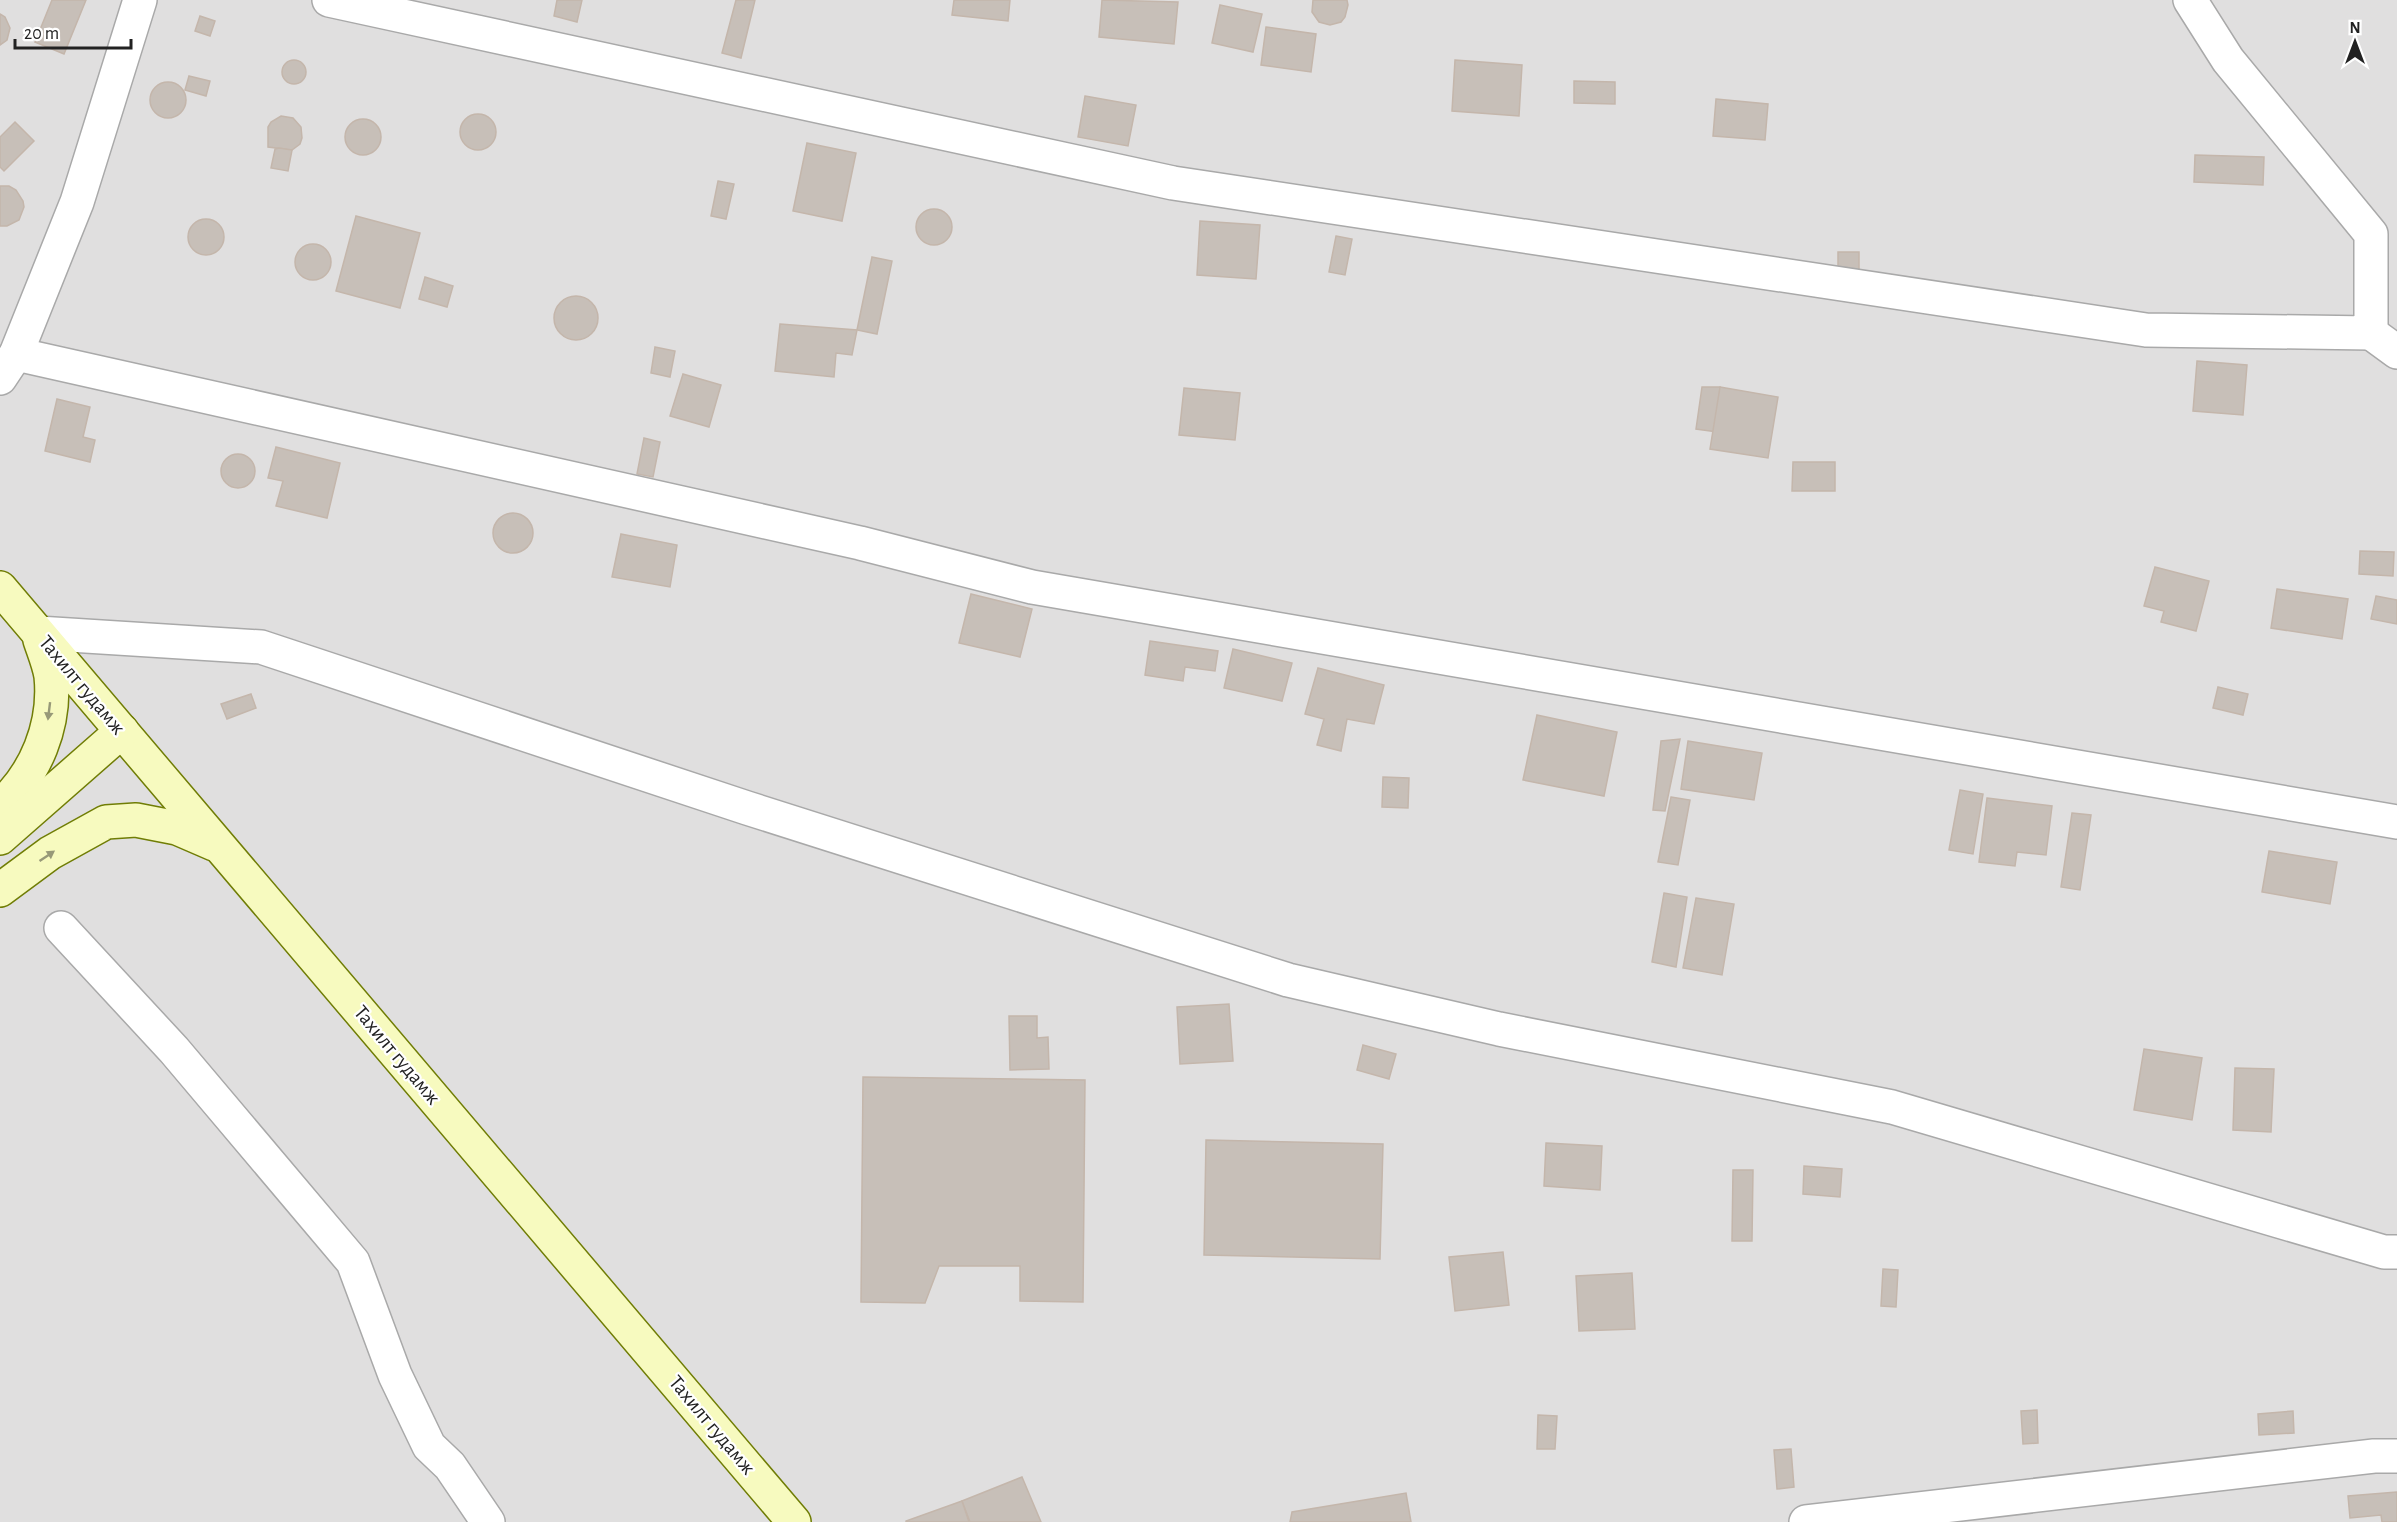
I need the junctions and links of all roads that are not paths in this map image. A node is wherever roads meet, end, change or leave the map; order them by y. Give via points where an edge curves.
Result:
1 (140, 0) edge
2 (329, 0) edge
3 (2190, 0) edge
4 (2384, 342) edge
5 (8, 366) edge
6 (0, 588) edge
7 (38, 633) junction
8 (122, 731) junction
9 (0, 806) edge
10 (2397, 822) edge
11 (0, 838) edge
12 (220, 847) junction
13 (0, 890) edge
14 (62, 928) dead end
15 (2397, 1252) edge
16 (2397, 1456) edge
17 (488, 1522) edge
18 (794, 1522) edge
19 (1806, 1522) edge

1 - 5 street via 78,202
2 - 4 street via 1173,183 2146,330
3 - 4 street via 2228,60 2372,234
5 - 10 street via 848,541 1032,587
6 - 7 main road, Тахилт гудамж
7 - 8 main road, Тахилт гудамж
7 -> 9 main road via 51,675 47,726 37,760
7 - 15 street via 261,646 747,808 1288,980 1499,1029 1892,1107
8 - 11 main road
8 - 12 main road, Тахилт гудамж
13 -> 12 main road via 50,853 106,822 136,820 177,828
12 - 18 main road, Тахилт гудамж
14 - 17 street via 174,1050 353,1262 395,1375 429,1446 450,1466
16 - 19 street

